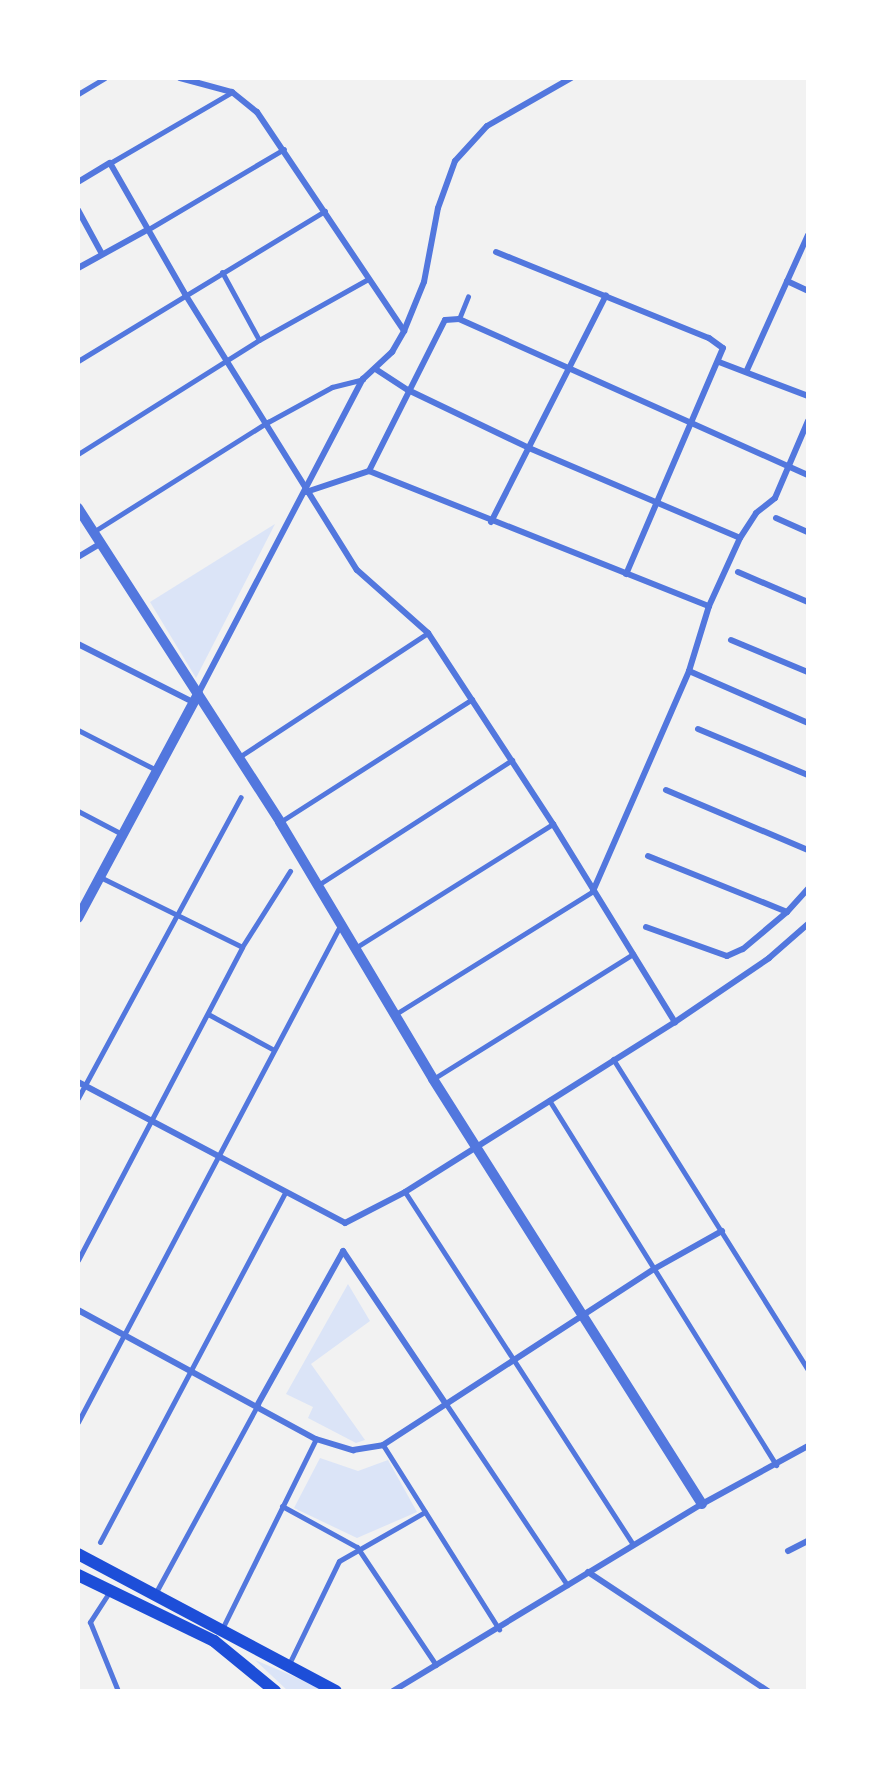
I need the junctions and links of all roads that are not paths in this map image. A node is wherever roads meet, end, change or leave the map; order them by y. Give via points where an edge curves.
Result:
1 (105, 78) edge
2 (180, 78) edge
3 (572, 78) edge
4 (232, 92) junction
5 (78, 94) edge
6 (284, 148) junction
7 (110, 163) junction
8 (78, 182) edge
9 (78, 210) edge
10 (326, 211) junction
11 (147, 230) junction
12 (808, 234) edge
13 (496, 252) dead end
14 (102, 254) junction
15 (78, 268) edge
16 (222, 272) junction
17 (368, 279) junction
18 (787, 281) junction
19 (808, 291) edge
20 (185, 294) junction
21 (606, 295) junction
22 (468, 297) dead end
23 (459, 319) junction
24 (404, 331) junction
25 (259, 340) junction
26 (228, 360) junction
27 (78, 361) edge
28 (719, 362) junction
29 (376, 370) junction
30 (568, 370) junction
31 (747, 370) junction
32 (363, 379) junction
33 (408, 390) junction
34 (808, 396) edge
35 (808, 421) edge
36 (268, 422) junction
37 (693, 424) junction
38 (529, 448) junction
39 (78, 454) edge
40 (788, 466) junction
41 (369, 471) junction
42 (808, 475) edge
43 (306, 492) junction
44 (659, 506) junction
45 (78, 508) edge
46 (776, 518) dead end
47 (491, 522) junction
48 (93, 532) junction
49 (808, 532) edge
50 (740, 538) junction
51 (101, 543) junction
52 (78, 557) edge
53 (738, 572) dead end
54 (626, 574) junction
55 (808, 602) edge
56 (709, 606) junction
57 (428, 633) junction
58 (731, 640) dead end
59 (78, 644) edge
60 (689, 671) junction
61 (808, 672) edge
62 (195, 698) junction
63 (472, 699) junction
64 (808, 723) edge
65 (698, 729) dead end
66 (78, 730) edge
67 (238, 757) junction
68 (512, 760) junction
69 (156, 770) junction
70 (808, 775) edge
71 (666, 790) dead end
72 (241, 796) dead end
73 (78, 811) edge
74 (280, 822) junction
75 (553, 824) junction
76 (122, 834) junction
77 (808, 850) edge
78 (648, 856) dead end
79 (290, 871) dead end
80 (100, 877) junction
81 (318, 885) junction
82 (808, 889) edge
83 (593, 891) junction
84 (80, 911) edge
85 (787, 912) junction
86 (175, 913) junction
87 (808, 924) edge
88 (340, 926) junction
89 (646, 927) dead end
90 (242, 947) junction
91 (355, 948) junction
92 (633, 954) junction
93 (208, 1014) junction
94 (394, 1015) junction
95 (675, 1022) junction
96 (274, 1050) junction
97 (613, 1059) junction
98 (433, 1079) junction
99 (81, 1084) edge
100 (78, 1098) edge
101 (549, 1100) junction
102 (151, 1121) junction
103 (476, 1144) junction
104 (218, 1154) junction
105 (405, 1192) junction
106 (284, 1194) junction
107 (722, 1231) junction
108 (78, 1260) edge
109 (654, 1269) junction
110 (78, 1310) edge
111 (584, 1315) junction
112 (124, 1334) junction
113 (513, 1360) junction
114 (190, 1369) junction
115 (808, 1370) edge
116 (258, 1404) junction
117 (446, 1404) junction
118 (78, 1422) edge
119 (316, 1439) junction
120 (383, 1445) junction
121 (808, 1446) edge
122 (776, 1465) junction
123 (702, 1504) junction
124 (282, 1506) junction
125 (425, 1512) junction
126 (808, 1541) edge
127 (100, 1542) dead end
128 (633, 1545) junction
129 (357, 1547) junction
130 (788, 1551) dead end
131 (78, 1554) edge
132 (588, 1572) junction
133 (78, 1575) edge
134 (567, 1585) junction
135 (110, 1592) junction
136 (154, 1595) junction
137 (222, 1629) junction
138 (498, 1629) junction
139 (289, 1664) junction
140 (436, 1665) junction
141 (118, 1691) edge
142 (275, 1691) edge
143 (336, 1691) edge
144 (393, 1691) edge
145 (768, 1691) edge

1 - 5 street
2 - 4 street
3 - 24 street via 487,126 455,161 438,208 424,282
4 - 6 street via 257,112
4 - 7 street
6 - 10 street
6 - 11 street
7 - 8 street
7 - 11 street
9 - 14 street
10 - 16 street
10 - 17 street
11 - 14 street
11 - 20 street
12 - 18 street
13 - 21 street
14 - 15 street
16 - 20 street
16 - 25 street
17 - 24 street
17 - 25 street
18 - 19 street
18 - 31 street
20 - 26 street
20 - 27 street
21 - 28 street via 710,338 723,348
21 - 30 street
22 - 23 lane
23 - 30 street
23 - 33 street via 445,320
24 - 29 street
25 - 26 street
26 - 36 street
26 - 39 street
28 - 31 street
28 - 37 street
29 - 32 street
29 - 33 street
30 - 37 street
30 - 38 street
31 - 34 street
32 - 36 street via 332,387
32 - 43 street
33 - 38 street
33 - 41 street
35 - 40 street
36 - 43 street
36 - 48 street
37 - 40 street
37 - 44 street
38 - 44 street
38 - 47 street
40 - 42 street
40 - 50 street via 775,498 756,513
41 - 43 street
41 - 47 street
43 - 57 street via 357,570
43 - 62 street
44 - 50 street
44 - 54 street
45 - 48 street
46 - 49 street
47 - 54 street
48 - 51 street
50 - 56 street
51 - 52 street
51 - 62 street
53 - 55 street
54 - 56 street
56 - 60 street
57 - 63 street
57 - 67 street
58 - 61 street
59 - 62 street
60 - 64 street
60 - 83 street
62 - 67 street
62 - 69 street
63 - 68 street
63 - 74 street
65 - 70 street
66 - 69 street
67 - 74 street
68 - 75 street
68 - 81 street
69 - 76 street
71 - 77 street
72 - 86 street
73 - 76 street
74 - 81 street
75 - 83 street
75 - 91 street
76 - 80 street
78 - 85 street
79 - 90 street
80 - 84 street
80 - 86 street
81 - 88 street
82 - 85 street
83 - 92 street
83 - 94 street
85 - 89 street via 742,949 727,956
86 - 90 street
86 - 99 street
87 - 95 street via 769,958
88 - 91 street
88 - 96 street
90 - 93 street
91 - 94 street
92 - 95 street
92 - 98 street
93 - 96 street
93 - 102 street
94 - 98 street
95 - 97 street
96 - 104 street
97 - 101 street
97 - 107 street
98 - 103 street
99 - 100 street
99 - 102 street
101 - 103 street
101 - 109 street
102 - 104 street
102 - 108 street
103 - 105 street
103 - 111 street
104 - 106 street
104 - 112 street
105 - 106 street via 345,1223
105 - 113 street
106 - 114 street
107 - 109 street
107 - 115 street
109 - 111 street
109 - 122 street
110 - 112 street
111 - 113 street
111 - 123 street
112 - 114 street
112 - 118 street
113 - 117 street
113 - 128 street
114 - 116 street
114 - 127 street
116 - 117 street via 343,1251
116 - 119 street
116 - 136 street
117 - 120 street
117 - 134 street
119 - 120 street via 352,1450
119 - 124 street
120 - 125 street
121 - 122 street
122 - 123 street
123 - 128 street
124 - 129 street
124 - 137 street
125 - 129 street
125 - 138 street
126 - 130 street
128 - 132 street
129 - 139 street via 339,1561
129 - 140 street
131 - 136 main road
132 - 134 street
132 - 145 street
133 - 135 main road
134 - 138 street
135 - 141 street via 90,1623
135 - 142 main road via 214,1641
136 - 137 main road
137 - 139 main road
138 - 140 street
139 - 143 main road
140 - 144 street

